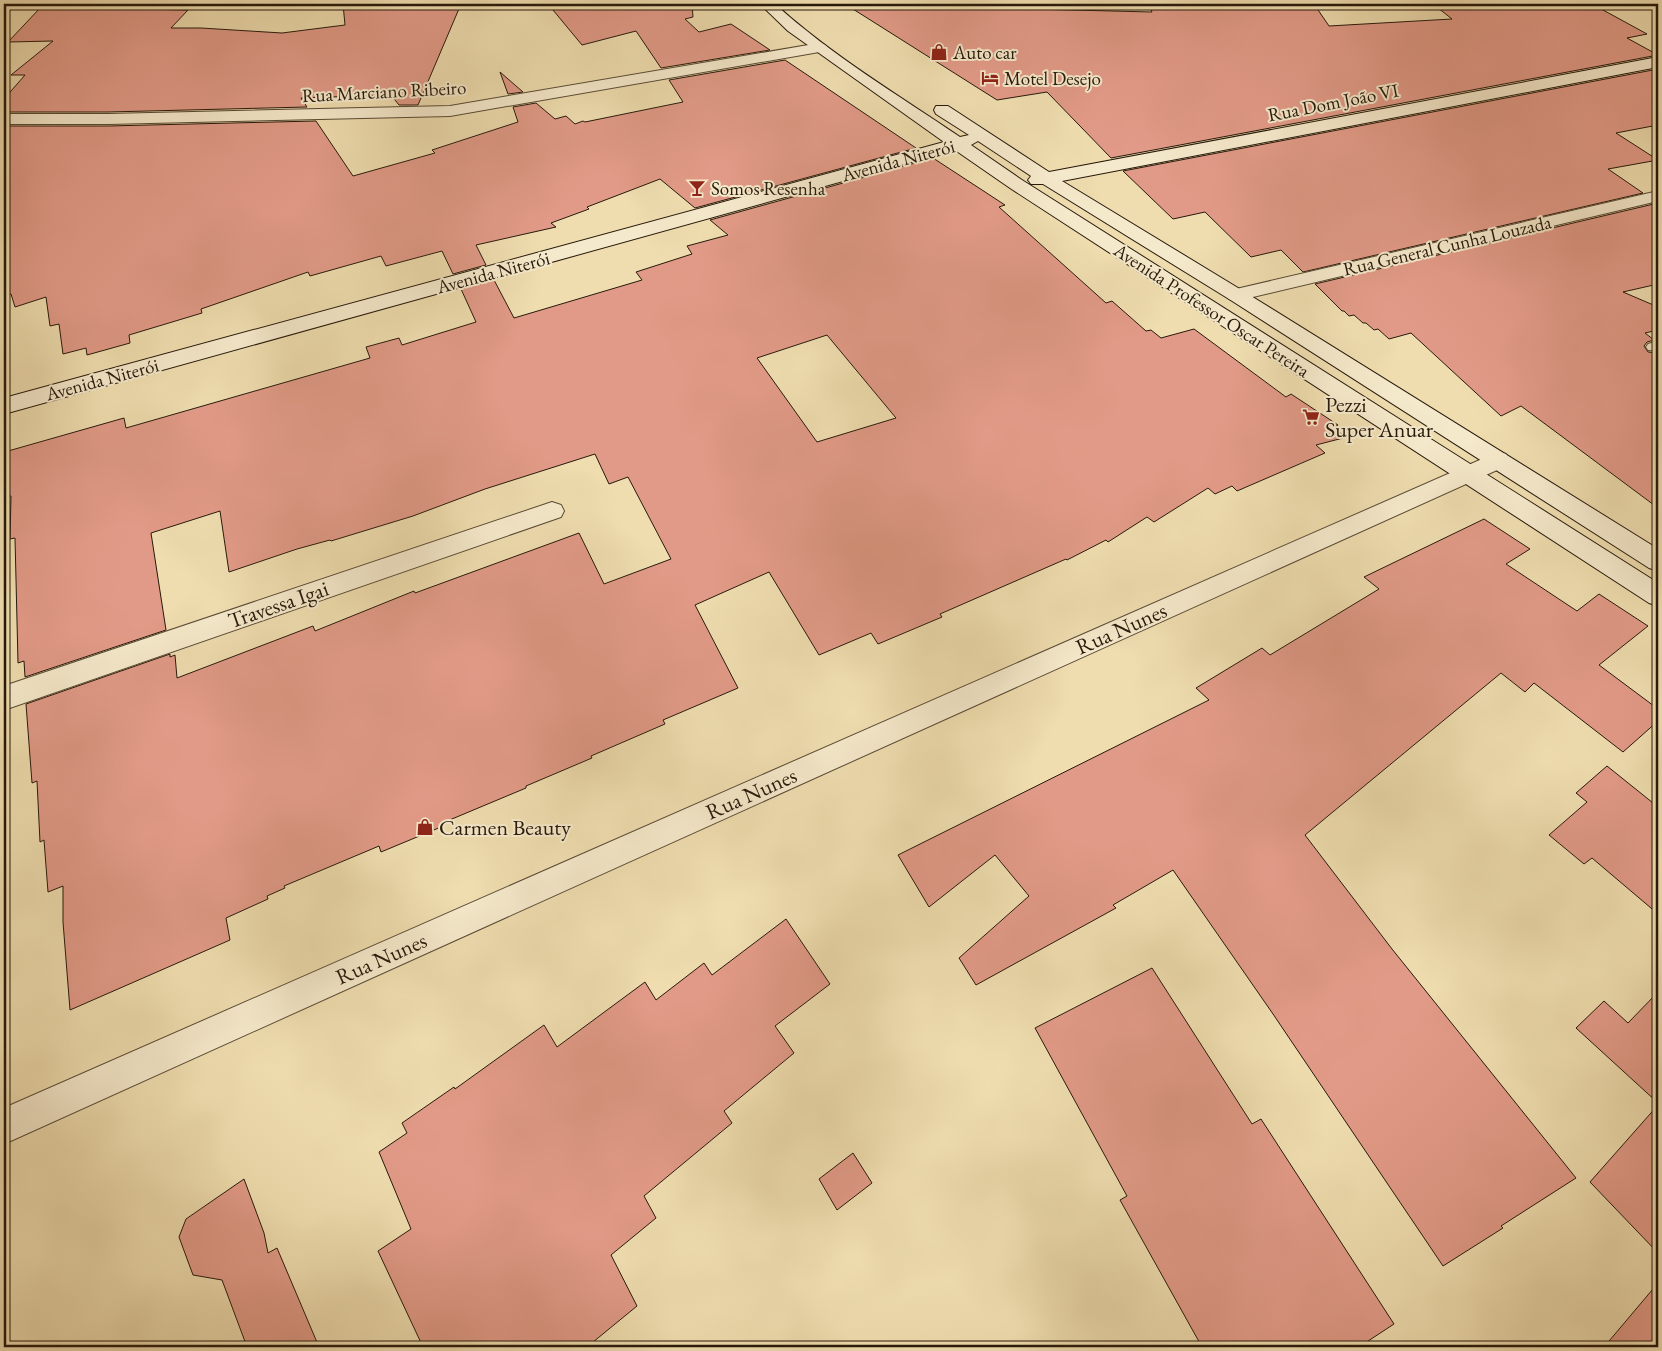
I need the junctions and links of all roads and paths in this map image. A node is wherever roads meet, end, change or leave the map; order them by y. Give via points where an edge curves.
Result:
1 (772, 7) edge
2 (824, 41) junction
3 (1658, 62) edge
4 (932, 103) dead end
5 (4, 119) edge
6 (981, 136) junction
7 (958, 144) junction
8 (1045, 178) junction
9 (1016, 184) junction
10 (1658, 196) edge
11 (1236, 295) junction
12 (4, 406) edge
13 (1498, 460) junction
14 (1468, 474) junction
15 (552, 511) dead end
16 (1658, 561) edge
17 (1658, 596) edge
18 (4, 698) edge
19 (4, 1126) edge

1 - 2 street, Avenida Professor Oscar Pereira via 793,28
2 - 5 street, Rua Marciano Ribeiro via 450,111
2 - 7 street, Avenida Professor Oscar Pereira
3 - 8 street, Rua Dom João VI
4 - 6 street, Avenida Professor Oscar Pereira
6 - 7 street, Avenida Niterói
6 - 8 street, Avenida Professor Oscar Pereira
7 - 9 street, Avenida Professor Oscar Pereira
7 - 12 street, Avenida Niterói
8 - 9 street, Rua Dom João VI
8 - 11 street, Avenida Professor Oscar Pereira
9 - 14 street, Avenida Professor Oscar Pereira
10 - 11 street, Rua General Cunha Louzada
11 - 13 street, Avenida Professor Oscar Pereira
13 - 14 street, Rua Nunes
13 - 16 street, Avenida Professor Oscar Pereira
14 - 17 street, Avenida Professor Oscar Pereira
14 - 19 street, Rua Nunes
15 - 18 street, Travessa Igai

